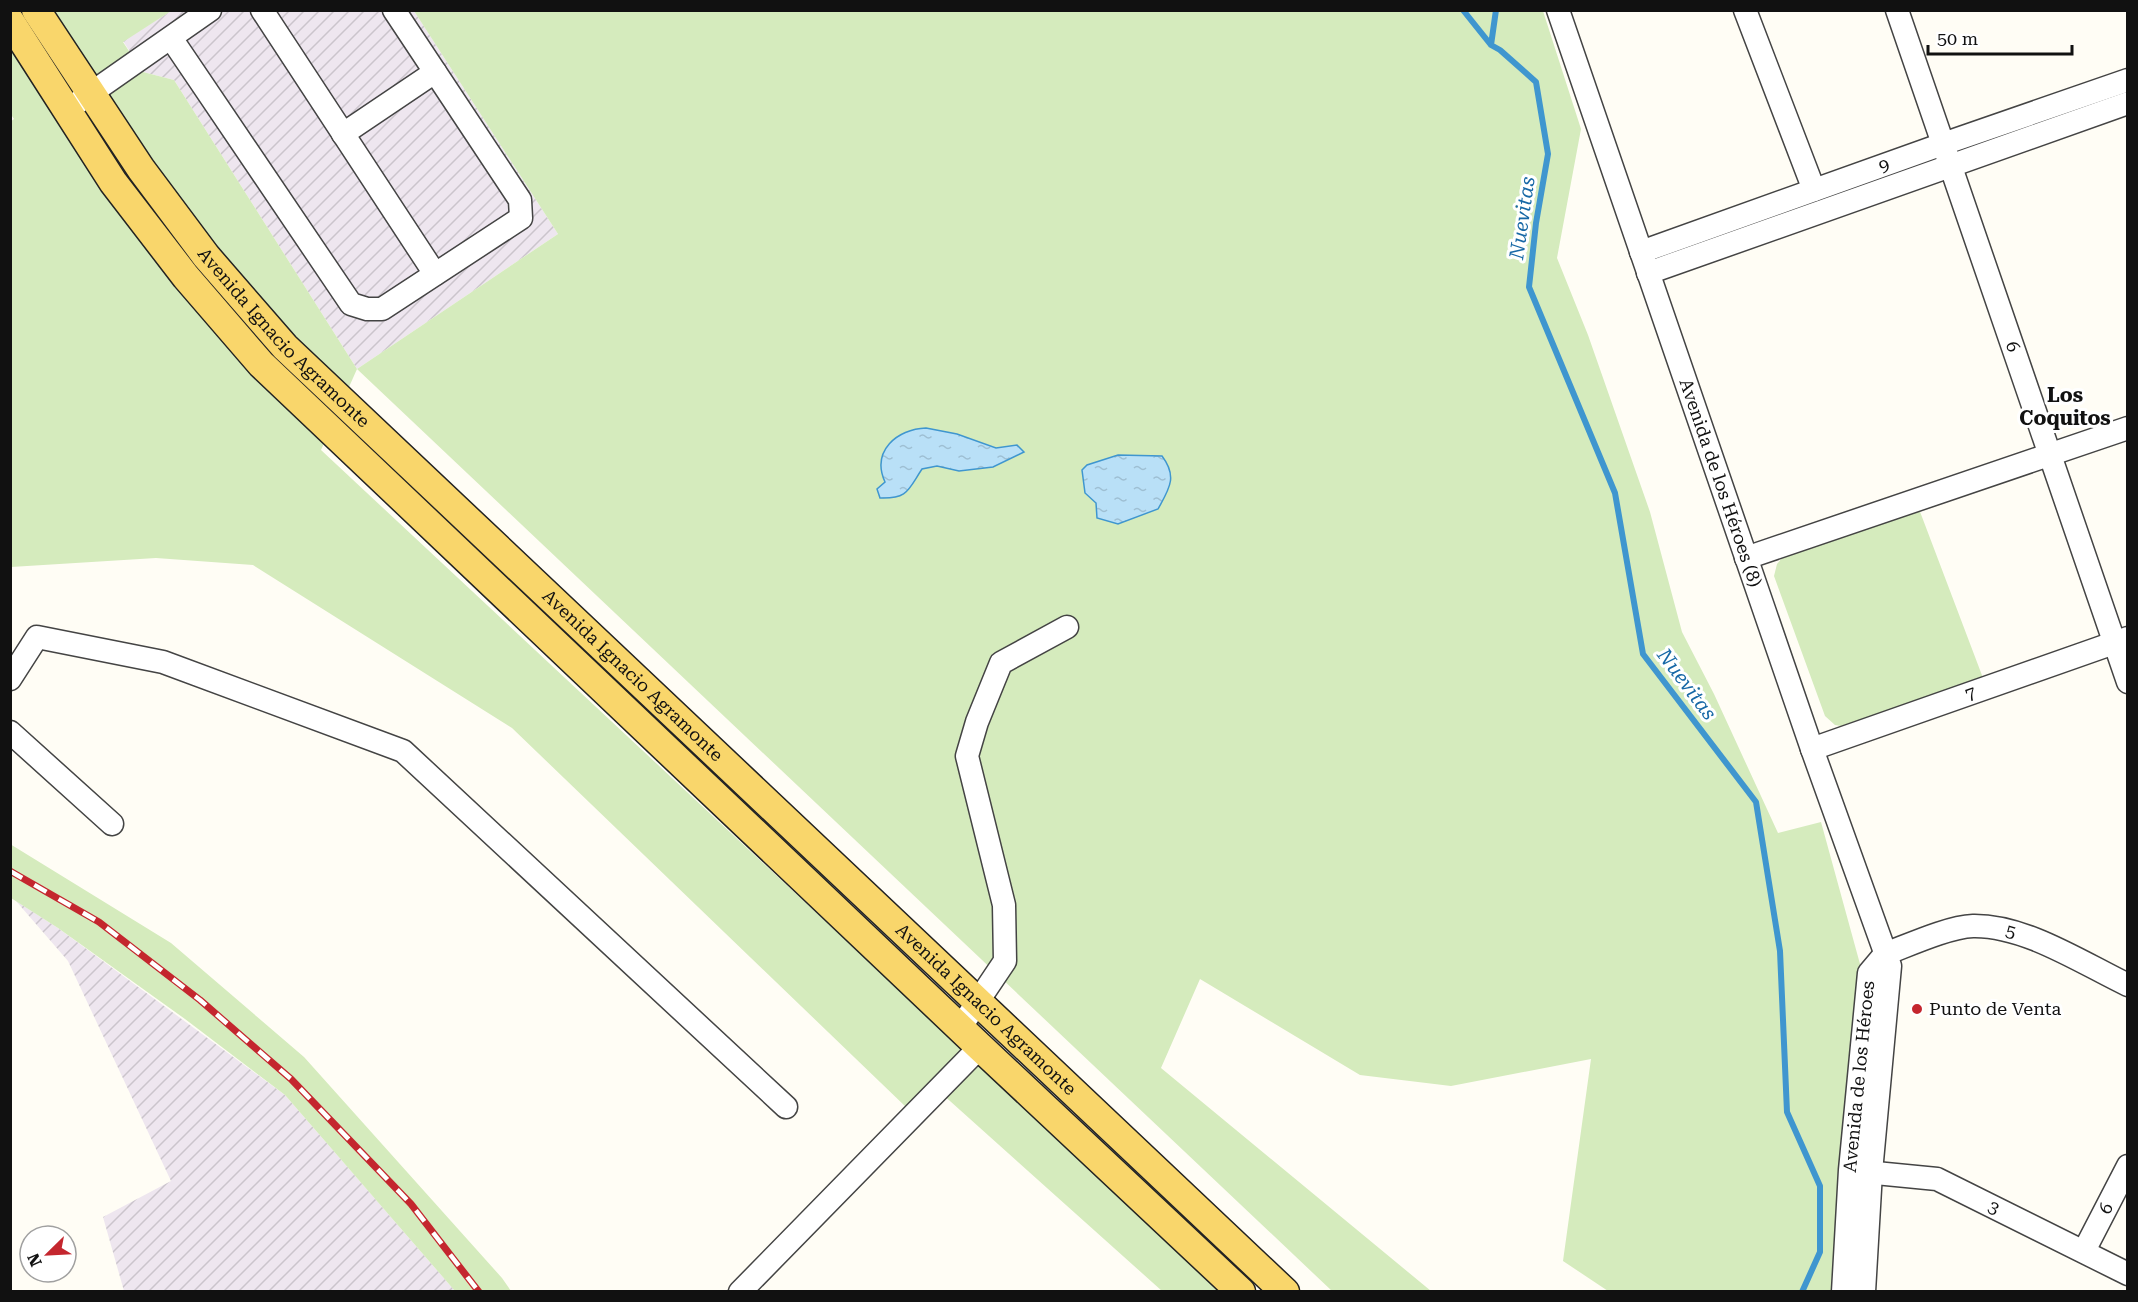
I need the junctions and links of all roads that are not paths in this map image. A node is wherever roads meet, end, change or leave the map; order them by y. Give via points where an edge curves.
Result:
1 (36, 10) edge
2 (210, 10) edge
3 (262, 10) edge
4 (394, 10) edge
5 (1558, 10) edge
6 (1744, 10) edge
7 (1897, 10) edge
8 (10, 21) edge
9 (171, 38) junction
10 (435, 72) junction
11 (2127, 80) edge
12 (91, 93) junction
13 (2127, 103) edge
14 (67, 110) junction
15 (343, 134) junction
16 (1942, 144) junction
17 (1950, 165) junction
18 (1814, 190) junction
19 (1645, 263) junction
20 (435, 274) junction
21 (2127, 428) edge
22 (2049, 455) junction
23 (1746, 558) junction
24 (1067, 627) dead end
25 (2121, 640) edge
26 (10, 679) edge
27 (2127, 682) edge
28 (10, 732) edge
29 (1812, 749) junction
30 (112, 824) dead end
31 (1885, 954) junction
32 (2127, 985) edge
33 (977, 1001) junction
34 (970, 1037) junction
35 (786, 1107) dead end
36 (2127, 1166) edge
37 (1860, 1171) junction
38 (2084, 1251) junction
39 (2127, 1274) edge
40 (740, 1292) edge
41 (1241, 1292) edge
42 (1285, 1292) edge
43 (1843, 1292) edge
44 (1864, 1292) edge

1 - 12 main road, Avenida Ignacio Agramonte
2 - 9 street
3 - 15 street
4 - 10 street
5 - 19 street, Avenida de los Héroes (8)
6 - 18 street
7 - 16 street, 6
8 - 14 main road, Avenida Ignacio Agramonte
9 - 12 street
9 - 20 street via 351,304 382,309
10 - 15 street
10 - 20 street via 520,200 522,212 521,218
11 - 16 street, 9
12 - 14 street
12 - 33 main road, Avenida Ignacio Agramonte via 206,256 285,347
13 - 17 street, 9
14 - 34 main road, Avenida Ignacio Agramonte via 113,182 164,249 261,364
15 - 20 street
16 - 17 street, 6
16 - 18 street, 9
17 - 19 street, 9
17 - 22 street, 6
18 - 19 street, 9
19 - 23 street, Avenida de los Héroes (8)
21 - 22 street
22 - 23 street
22 - 25 street, 6
23 - 29 street, Avenida de los Héroes (8)
24 - 33 street via 1001,663 967,756 1004,905 1005,961
25 - 27 street, 6
25 - 29 street, 7
26 - 35 street via 37,637 163,662 403,751
28 - 30 street
29 - 31 street, Avenida de los Héroes (8)
31 - 32 street, 5 via 1952,930 1995,927 2036,940
31 - 37 street, Avenida de los Héroes via 1869,973
33 - 34 street
33 - 42 main road, Avenida Ignacio Agramonte
34 - 40 street
34 - 41 main road, Avenida Ignacio Agramonte
36 - 38 street, 6
37 - 38 street, 3 via 1937,1179
37 - 43 street, Avenida de los Héroes
37 - 44 street, Avenida de los Héroes
38 - 39 street, 3

